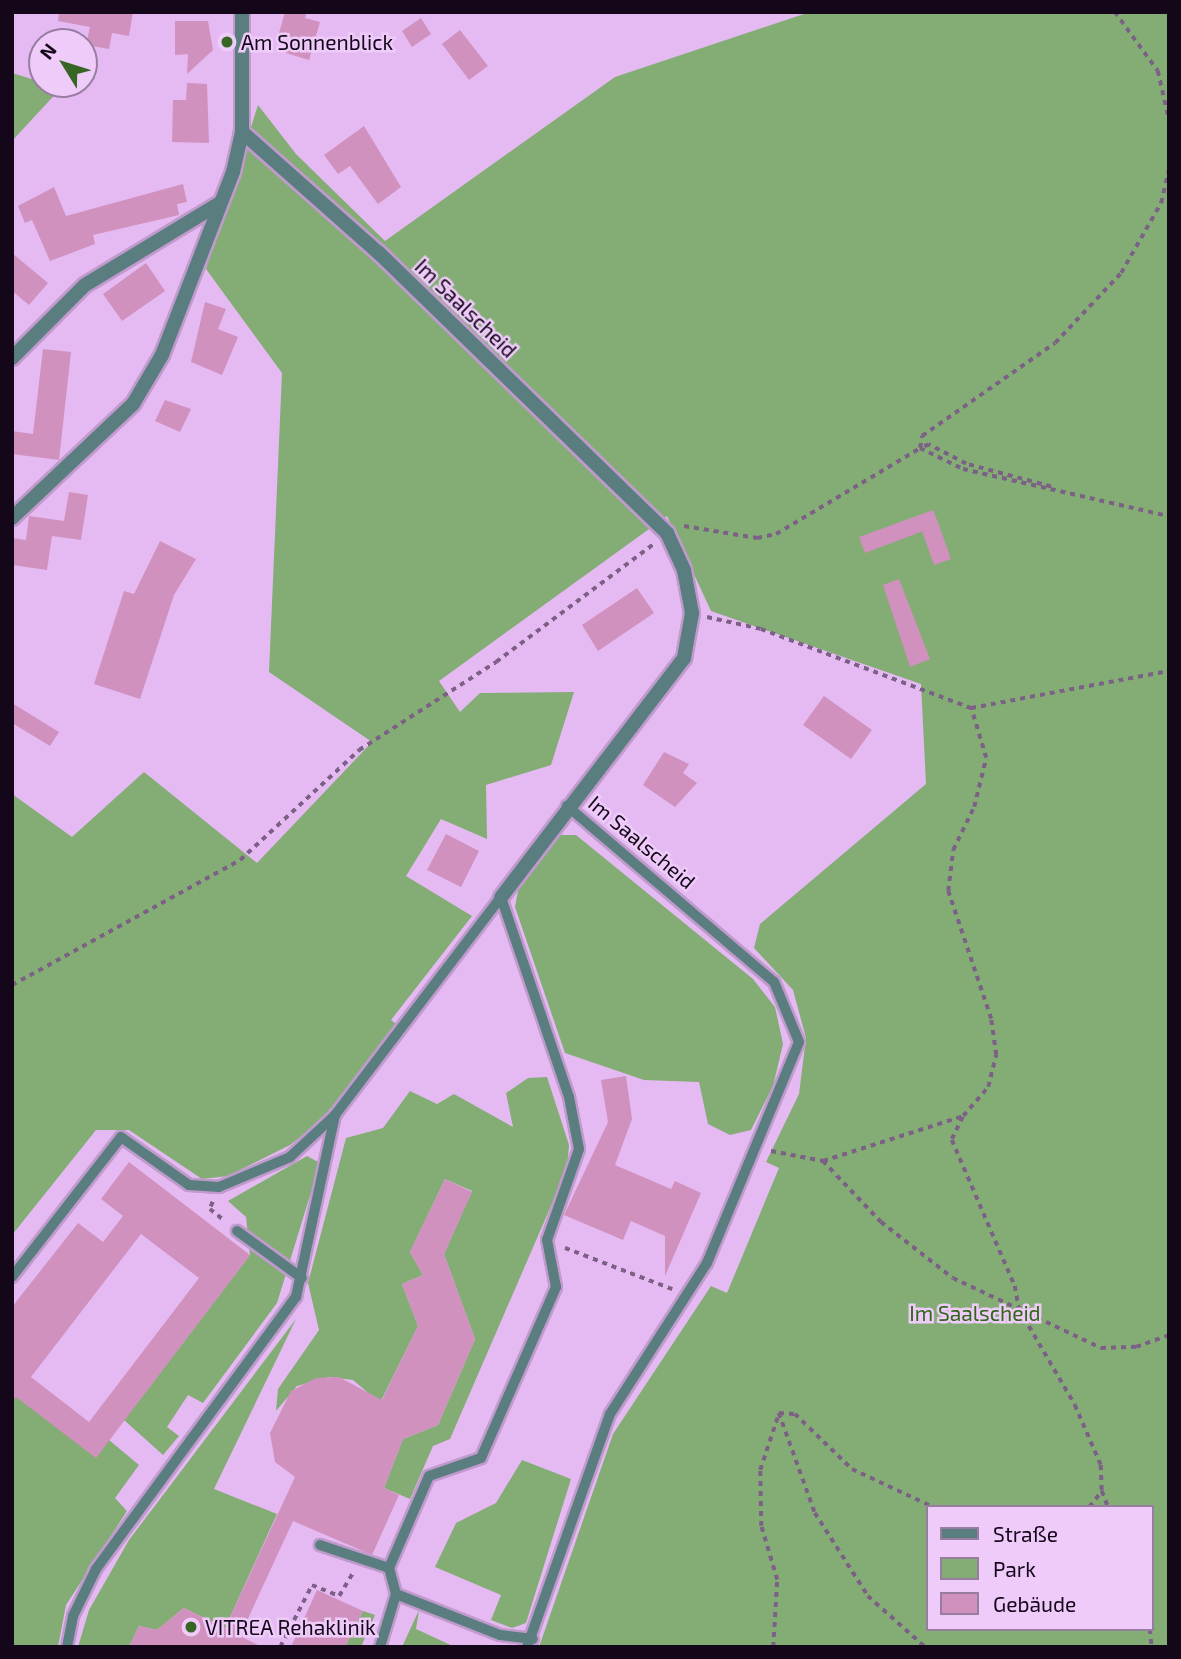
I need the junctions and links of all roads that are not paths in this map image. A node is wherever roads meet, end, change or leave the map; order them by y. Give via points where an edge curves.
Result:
1 (242, 12) edge
2 (242, 132) junction
3 (220, 203) junction
4 (12, 358) edge
5 (12, 518) edge
6 (566, 805) junction
7 (501, 897) junction
8 (335, 1115) junction
9 (237, 1231) road end
10 (12, 1277) edge
11 (302, 1278) junction
12 (320, 1545) dead end
13 (389, 1568) junction
14 (396, 1594) junction
15 (530, 1643) edge
16 (67, 1647) edge
17 (380, 1647) edge

1 - 2 street
2 - 3 street
2 - 6 street, Im Saalscheid via 379,253 667,533 684,570 692,614 684,658
3 - 4 street via 85,285
3 - 5 street via 162,355 133,404
6 - 7 street, Im Saalscheid
6 - 15 lane, Im Saalscheid via 774,982 799,1042 707,1263 610,1414
7 - 8 lane, Im Saalscheid
7 - 13 lane via 569,1097 579,1149 547,1240 556,1287 481,1458 429,1476
8 - 10 lane, Im Saalscheid via 290,1157 219,1187 189,1185 121,1137
8 - 11 lane
9 - 11 lane
11 - 16 lane via 296,1297 96,1569 73,1616
12 - 13 lane
13 - 14 lane
14 - 15 lane
14 - 17 lane

